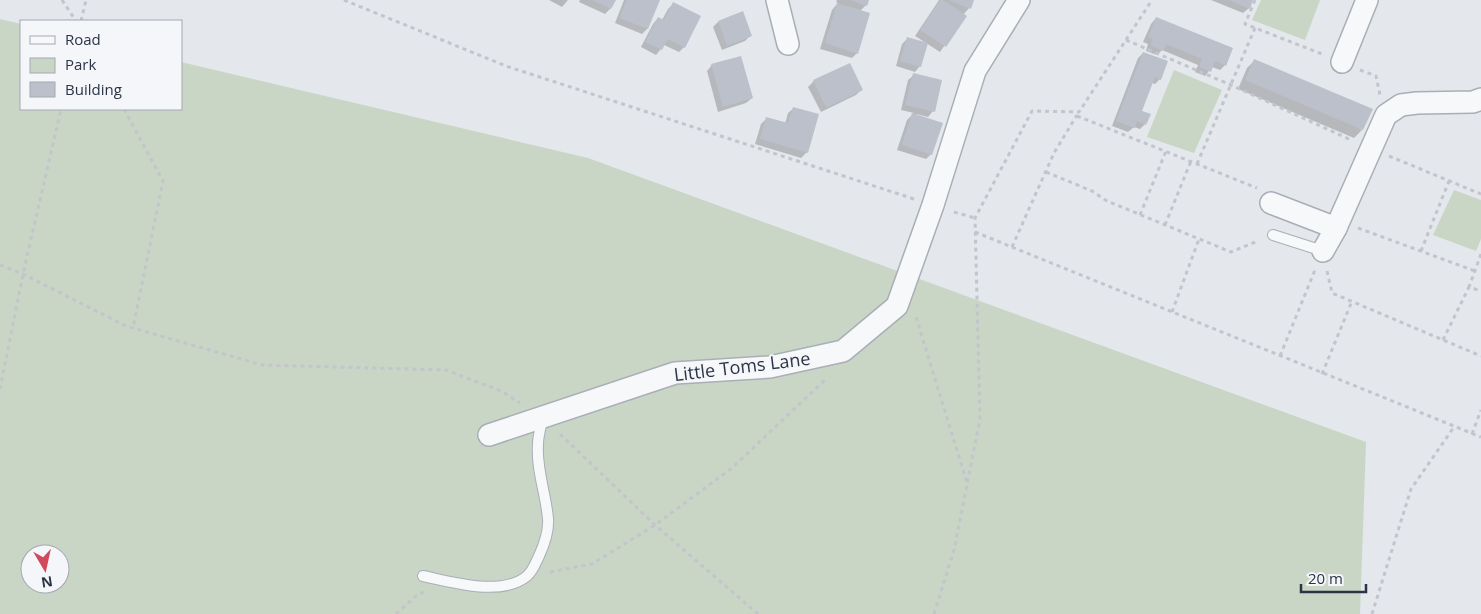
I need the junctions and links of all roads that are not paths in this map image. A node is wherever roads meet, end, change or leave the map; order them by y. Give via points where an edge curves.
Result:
1 (777, 0) edge
2 (1019, 0) edge
3 (1364, 3) edge
4 (788, 44) dead end
5 (1342, 62) road end
6 (1481, 99) edge
7 (1271, 204) road end
8 (1337, 224) junction
9 (1273, 235) road end
10 (1323, 251) joint
11 (543, 417) junction
12 (489, 435) dead end
13 (423, 576) dead end

1 - 4 street
2 - 11 street, Little Toms Lane via 975,71 897,306 843,351 770,367 675,373
3 - 5 street
6 - 8 street via 1401,105 1386,115
7 - 8 street
8 - 10 street
9 - 10 lane
11 - 12 street, Little Toms Lane
11 - 13 lane via 538,444 539,470 549,522 545,542 528,576 493,587

